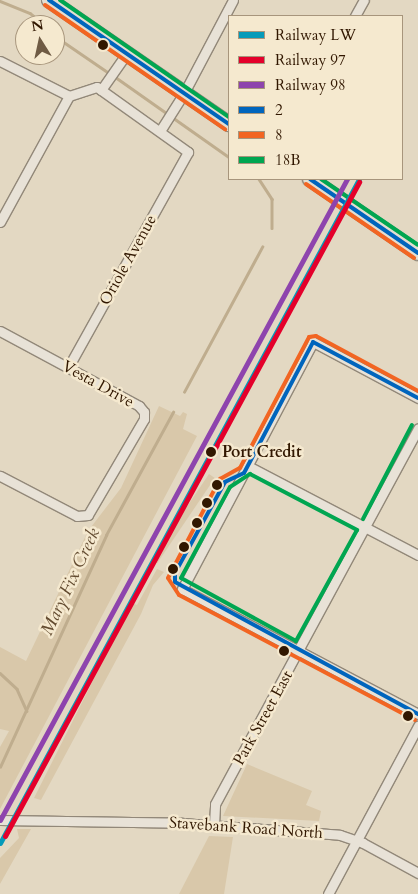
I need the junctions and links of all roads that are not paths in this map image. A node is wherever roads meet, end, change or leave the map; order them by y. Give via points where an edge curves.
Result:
1 (49, 0) edge
2 (233, 0) edge
3 (364, 0) edge
4 (356, 15) edge
5 (126, 53) junction
6 (0, 61) edge
7 (101, 90) junction
8 (184, 93) junction
9 (69, 96) junction
10 (228, 123) edge
11 (160, 131) junction
12 (311, 180) edge
13 (0, 222) edge
14 (418, 253) edge
15 (0, 331) edge
16 (68, 368) junction
17 (418, 398) edge
18 (418, 428) edge
19 (248, 466) junction
20 (0, 476) edge
21 (365, 528) junction
22 (418, 556) edge
23 (299, 650) junction
24 (418, 714) edge
25 (418, 726) edge
26 (0, 820) edge
27 (214, 825) junction
28 (358, 841) junction
29 (418, 873) edge
30 (328, 894) edge

1 - 5 main road
2 - 8 street
3 - 4 street
5 - 7 street
5 - 8 main road
6 - 9 street
7 - 9 street via 97,87 84,89
7 - 11 street
8 - 10 main road
8 - 11 street
9 - 13 street
11 - 16 street, Oriole Avenue via 188,152
12 - 14 main road
15 - 16 street, Vesta Drive
16 - 20 street, Vesta Drive via 139,406 144,412 144,419 88,515 77,516
17 - 19 street via 313,342
18 - 21 street, Park Street East
19 - 21 street
19 - 23 street via 182,589
21 - 22 street
21 - 23 street, Park Street East
23 - 24 street
23 - 27 street, Park Street East via 216,804
25 - 28 street
26 - 27 street, Stavebank Road North
27 - 28 street, Stavebank Road North via 328,834
28 - 29 street, Stavebank Road North
28 - 30 street

